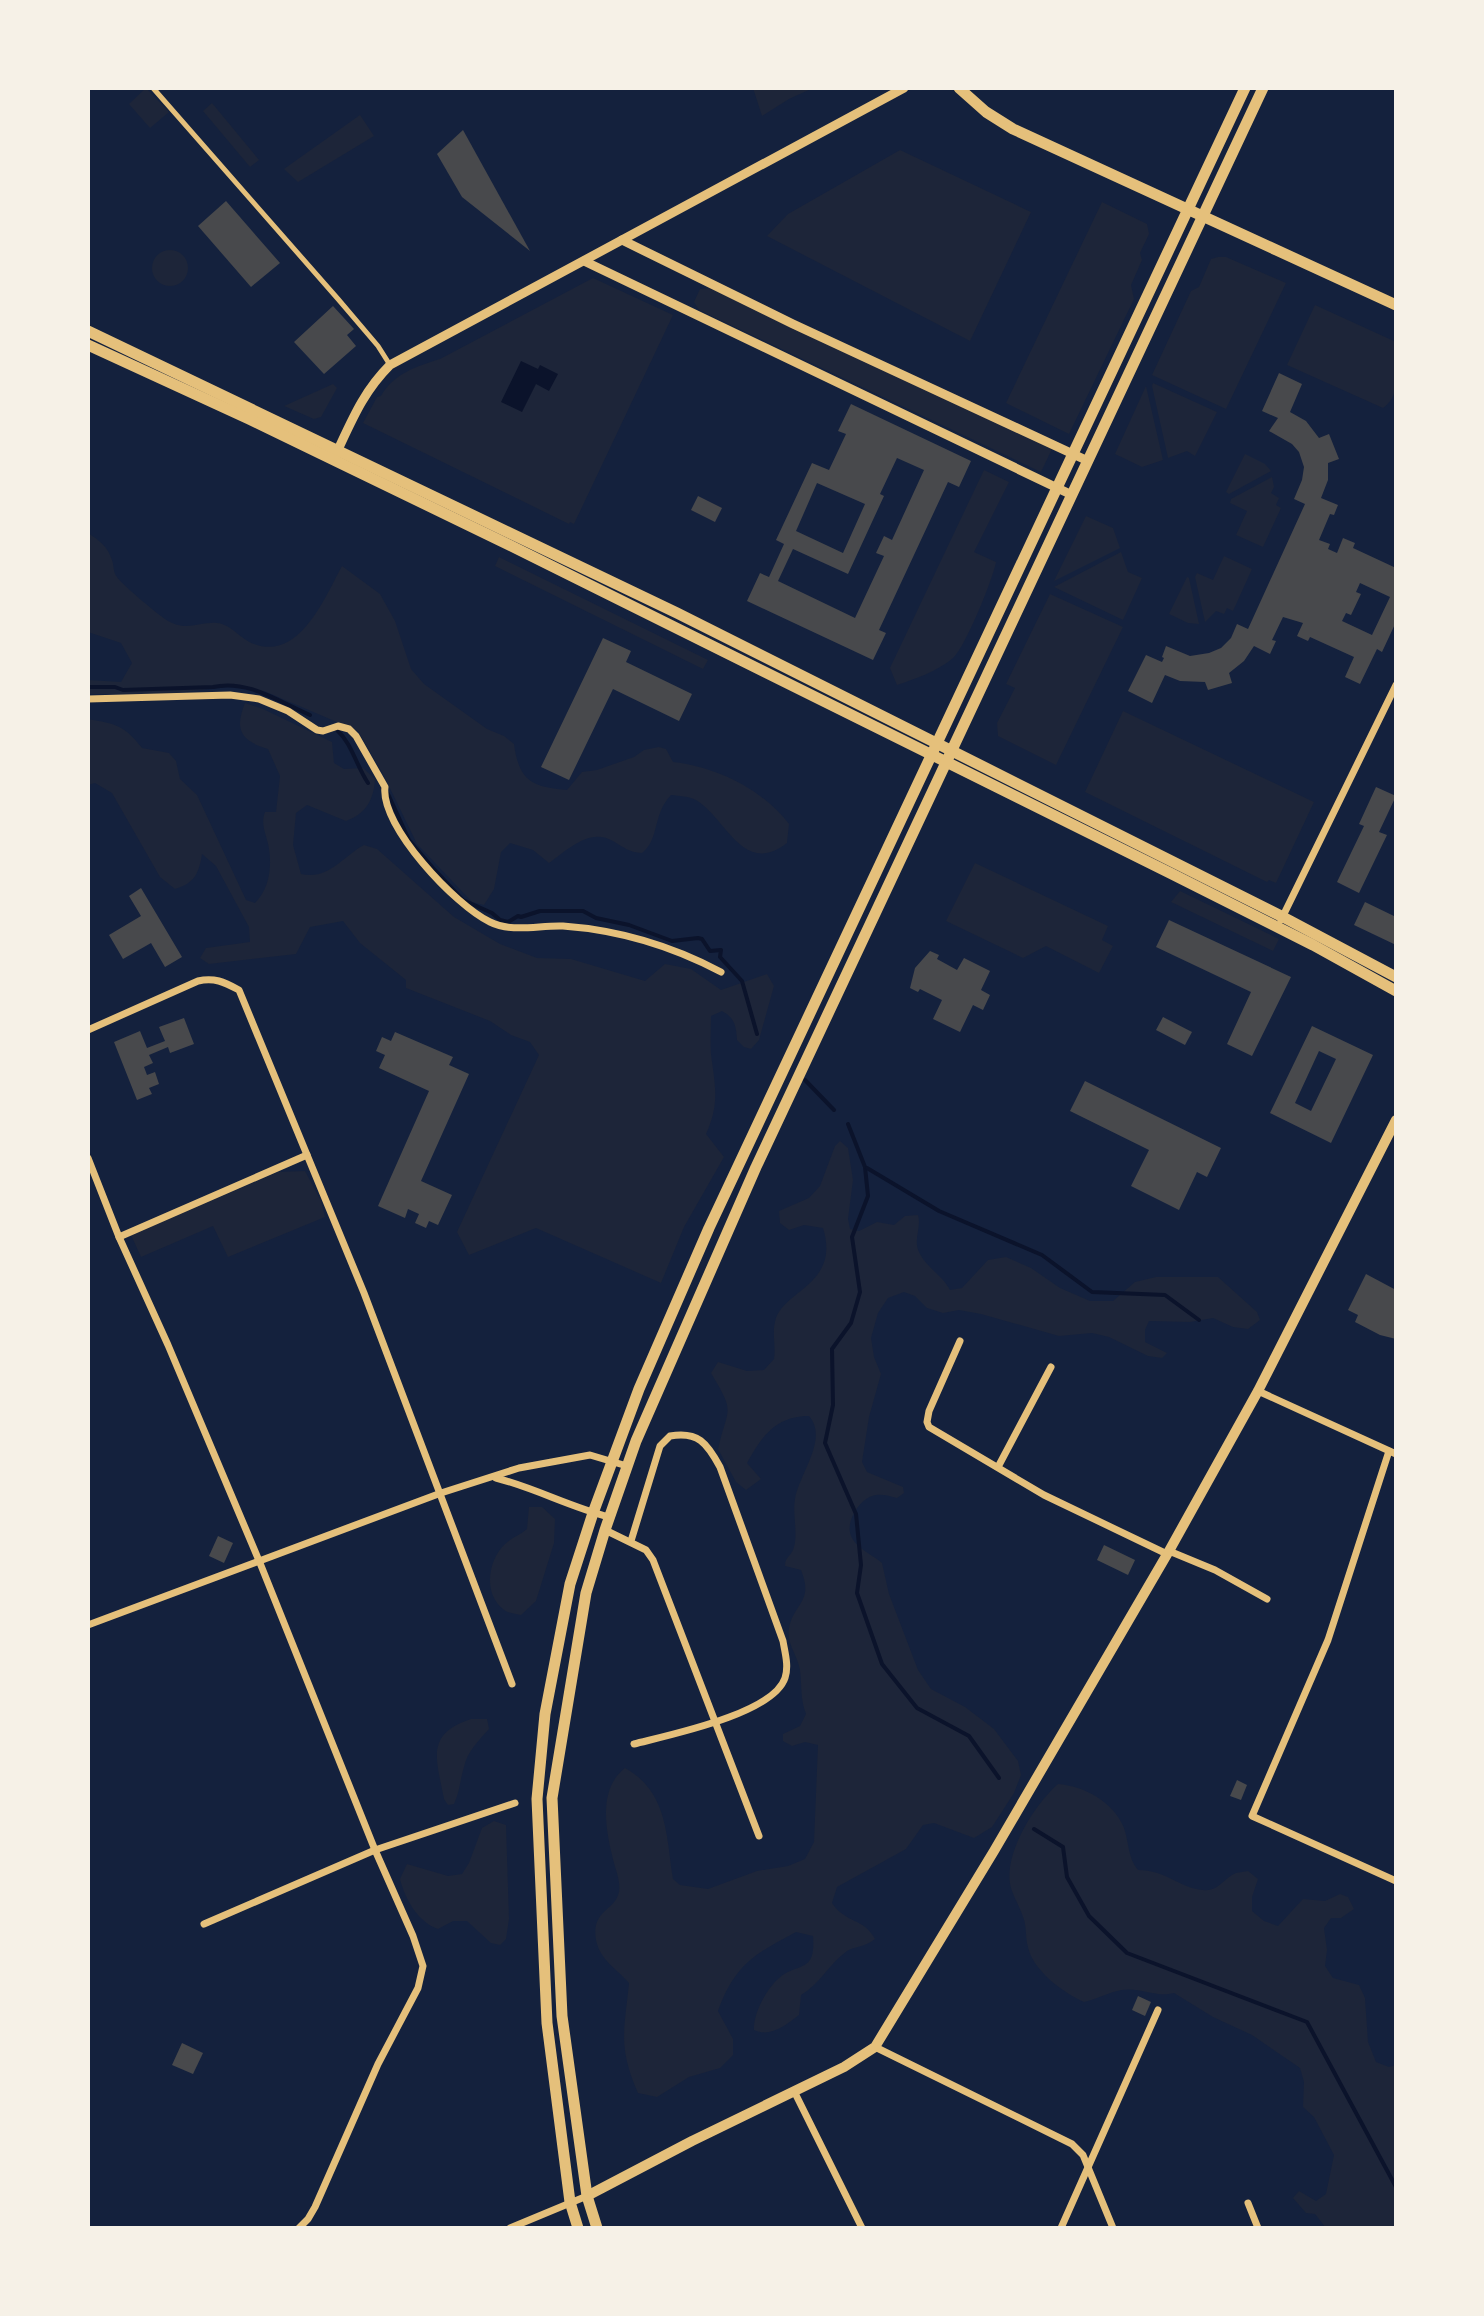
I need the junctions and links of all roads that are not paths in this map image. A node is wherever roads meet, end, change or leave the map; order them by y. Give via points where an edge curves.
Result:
1 (153, 88) edge
2 (904, 88) edge
3 (959, 88) edge
4 (1245, 88) edge
5 (1263, 88) edge
6 (1189, 211) junction
7 (1203, 217) junction
8 (622, 240) junction
9 (584, 261) junction
10 (1396, 305) edge
11 (88, 331) edge
12 (88, 345) edge
13 (390, 365) junction
14 (336, 454) junction
15 (1073, 454) junction
16 (1088, 461) junction
17 (1057, 487) junction
18 (1072, 495) junction
19 (1396, 685) edge
20 (88, 699) edge
21 (936, 742) junction
22 (953, 751) junction
23 (929, 755) junction
24 (947, 764) junction
25 (1280, 922) junction
26 (721, 972) dead end
27 (1396, 977) edge
28 (1396, 991) edge
29 (88, 1030) edge
30 (1396, 1120) edge
31 (307, 1155) junction
32 (88, 1158) edge
33 (119, 1237) junction
34 (960, 1341) dead end
35 (1051, 1367) dead end
36 (1258, 1391) junction
37 (1392, 1452) edge
38 (611, 1459) junction
39 (627, 1466) junction
40 (998, 1467) junction
41 (519, 1468) junction
42 (494, 1478) junction
43 (520, 1484) junction
44 (441, 1493) junction
45 (593, 1513) junction
46 (609, 1517) junction
47 (605, 1530) junction
48 (631, 1541) junction
49 (1168, 1552) junction
50 (260, 1563) junction
51 (1267, 1599) dead end
52 (88, 1625) edge
53 (512, 1684) dead end
54 (716, 1722) junction
55 (634, 1744) dead end
56 (515, 1803) dead end
57 (759, 1836) dead end
58 (375, 1850) junction
59 (1396, 1881) edge
60 (204, 1924) dead end
61 (1158, 2010) dead end
62 (875, 2047) junction
63 (794, 2091) junction
64 (1088, 2170) junction
65 (587, 2196) junction
66 (570, 2202) junction
67 (1248, 2203) dead end
68 (299, 2228) edge
69 (510, 2228) edge
70 (578, 2228) edge
71 (597, 2228) edge
72 (862, 2228) edge
73 (1061, 2228) edge
74 (1113, 2228) edge
75 (1258, 2228) edge

1 - 13 street
2 - 8 street
3 - 6 main road via 1013,129
4 - 6 main road
5 - 7 main road
6 - 7 main road
6 - 15 main road
7 - 10 main road
7 - 16 main road
8 - 9 street
8 - 15 street
9 - 13 street
9 - 17 street
11 - 14 main road
12 - 14 main road
13 - 14 street via 362,398
14 - 21 main road via 663,606
14 - 23 main road
15 - 16 street
15 - 17 main road
16 - 18 main road
17 - 18 street
17 - 21 main road
18 - 22 main road
19 - 25 street
20 - 26 street via 230,695 274,705 317,730 349,729 385,787 399,831 466,908 507,928 563,926 635,938
21 - 22 main road
21 - 23 main road
22 - 24 main road
22 - 25 main road
23 - 24 main road
23 - 38 main road via 741,1159
24 - 25 main road
24 - 39 main road via 756,1167
25 - 27 main road
25 - 28 main road
29 - 31 street via 198,981 225,982 239,990
30 - 36 main road
31 - 33 street
31 - 44 street
32 - 33 street
33 - 50 street
34 - 40 street via 927,1422
35 - 40 street
36 - 37 street
36 - 49 main road
37 - 59 street via 1328,1640 1252,1816
38 - 39 street
38 - 41 street via 590,1455
38 - 45 main road
39 - 46 main road
40 - 49 street via 1044,1495
41 - 42 street
41 - 43 street
42 - 43 street
42 - 44 street
43 - 45 street
44 - 50 street
44 - 53 street
45 - 46 street
45 - 66 main road via 570,1584 553,1670 537,1799 547,2023
46 - 47 main road
47 - 48 street
47 - 65 main road via 586,1593 552,1798 562,2016
48 - 54 street via 653,1560
48 - 54 street via 660,1446 670,1436 693,1435 720,1467 787,1663 781,1687 761,1703
49 - 51 street
49 - 62 main road
50 - 52 street
50 - 58 street
54 - 55 street
54 - 57 street
56 - 58 street
58 - 60 street
58 - 68 street via 423,1966 418,1988 315,2207
61 - 64 street
62 - 63 main road
62 - 64 street via 1072,2144
63 - 65 main road
63 - 72 street
64 - 73 street
64 - 74 street
65 - 66 street
65 - 71 main road
66 - 69 street
66 - 70 main road
67 - 75 street

